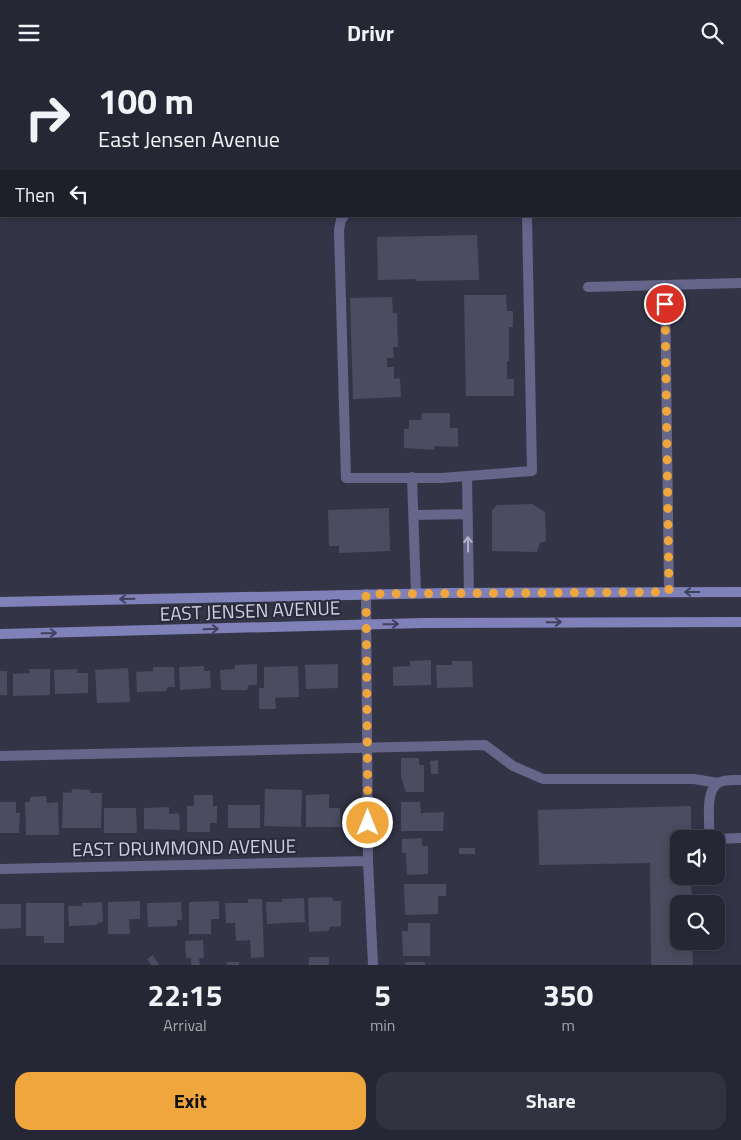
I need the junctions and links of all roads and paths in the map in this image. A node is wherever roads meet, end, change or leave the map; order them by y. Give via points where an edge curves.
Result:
1 (343, 217) edge
2 (527, 217) edge
3 (741, 283) edge
4 (665, 285) junction
5 (588, 287) dead end
6 (467, 476) junction
7 (412, 477) junction
8 (468, 514) junction
9 (414, 515) junction
10 (669, 592) junction
11 (741, 592) edge
12 (416, 593) junction
13 (469, 593) junction
14 (366, 594) junction
15 (0, 602) edge
16 (741, 622) edge
17 (366, 625) junction
18 (0, 634) edge
19 (367, 748) junction
20 (0, 756) edge
21 (741, 780) edge
22 (718, 783) junction
23 (709, 830) edge
24 (741, 838) edge
25 (725, 839) edge
26 (368, 861) junction
27 (0, 869) edge
28 (373, 965) edge

1 - 7 street via 339,230 346,478
2 - 6 street via 532,471
3 - 4 street
4 - 5 street
4 - 10 street
6 - 7 street
6 - 8 street
7 - 9 street
8 - 9 street
13 -> 8 street
9 - 12 street
11 -> 10 main road, EAST JENSEN AVENUE
10 - 13 main road, EAST JENSEN AVENUE
12 - 13 main road, EAST JENSEN AVENUE
12 - 14 main road, EAST JENSEN AVENUE
14 -> 15 main road, EAST JENSEN AVENUE
14 - 17 street
17 -> 16 main road, EAST JENSEN AVENUE
18 -> 17 main road, EAST JENSEN AVENUE
17 - 19 street
19 - 20 street
19 - 22 street via 485,745 513,766 542,779 694,779
19 - 26 street
21 - 22 street
22 - 23 street via 711,791
24 - 25 street
26 - 27 street, EAST DRUMMOND AVENUE
26 - 28 street

